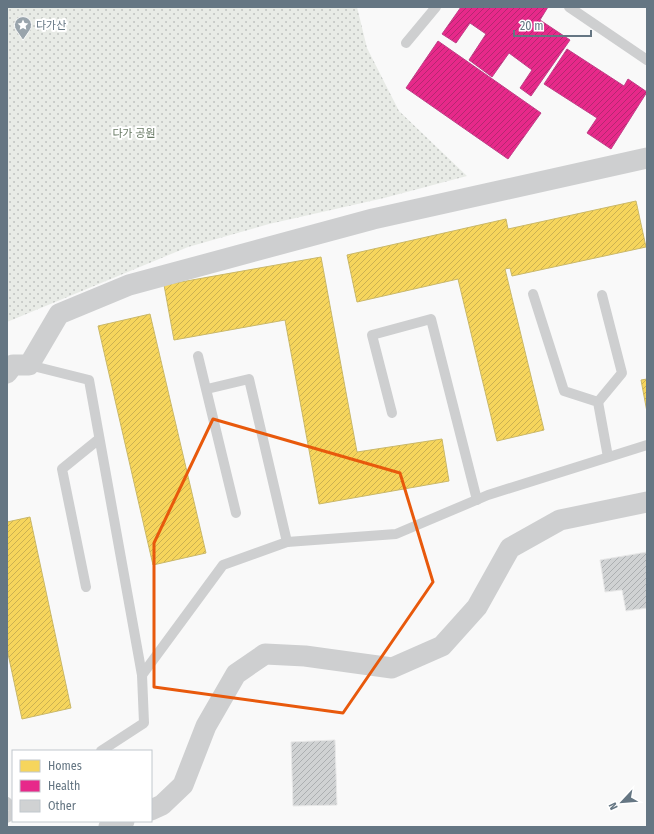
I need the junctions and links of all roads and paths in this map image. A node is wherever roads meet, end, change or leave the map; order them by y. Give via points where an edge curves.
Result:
1 (436, 7) edge
2 (569, 7) edge
3 (406, 44) dead end
4 (647, 60) edge
5 (647, 158) edge
6 (533, 294) dead end
7 (602, 294) dead end
8 (198, 356) dead end
9 (29, 365) junction
10 (7, 372) edge
11 (207, 389) junction
12 (598, 402) junction
13 (392, 413) dead end
14 (99, 439) junction
15 (647, 445) edge
16 (608, 457) junction
17 (477, 500) junction
18 (647, 502) edge
19 (236, 513) dead end
20 (287, 542) junction
21 (86, 587) dead end
22 (142, 675) junction
23 (103, 750) edge
24 (152, 810) edge
25 (122, 822) edge
26 (109, 827) edge

1 - 3 lane
2 - 4 lane
5 - 9 street via 373,219 129,285 59,314
6 - 12 lane via 564,391
7 - 12 lane via 622,373
8 - 11 lane
9 - 10 street via 13,366
9 - 14 lane via 89,380
11 - 19 lane
11 - 20 lane via 249,379
12 - 16 lane
13 - 17 lane via 372,335 431,319
14 - 21 lane via 62,469
14 - 22 lane
15 - 16 lane
16 - 17 lane
17 - 20 lane via 396,534
18 - 24 street via 560,520 510,548 477,606 442,646 392,668 305,656 265,654 236,674 206,726 183,785 162,805
20 - 22 lane via 223,566
22 - 23 lane via 144,723
25 - 26 street

